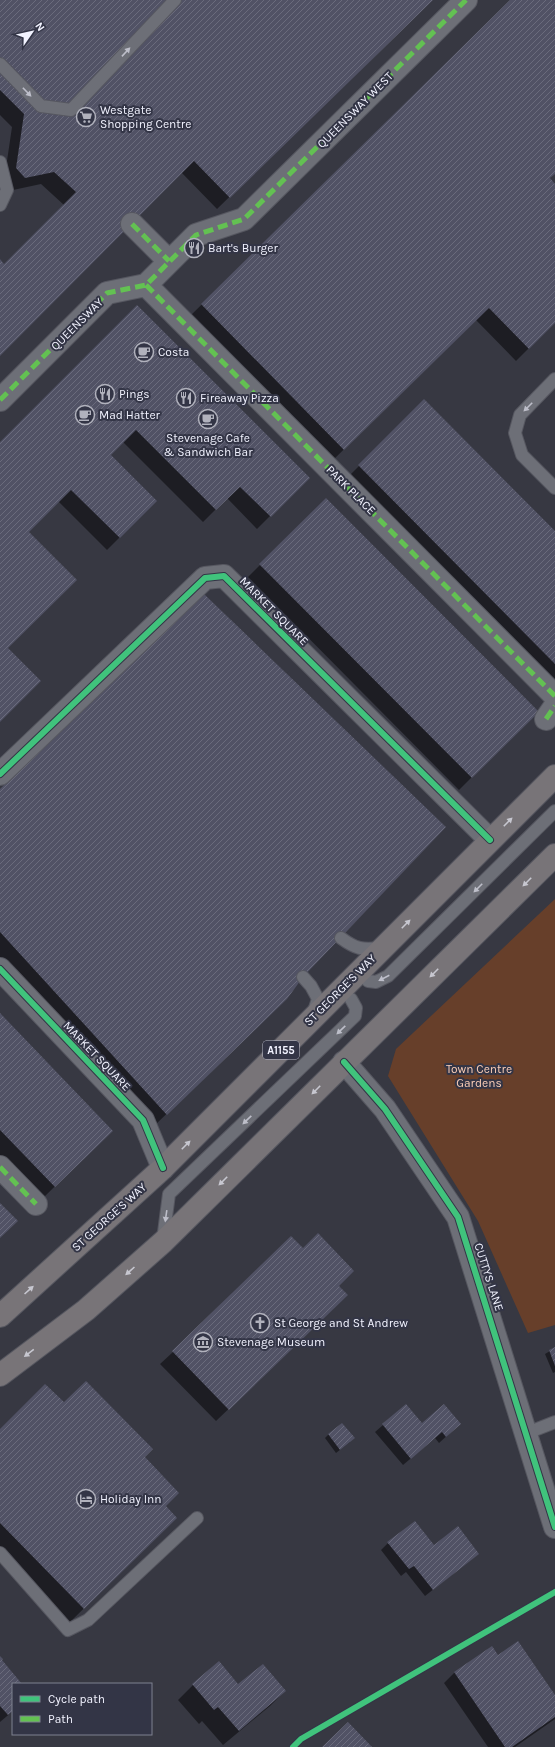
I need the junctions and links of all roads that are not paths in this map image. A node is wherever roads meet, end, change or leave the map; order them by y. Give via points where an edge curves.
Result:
1 (175, 0) edge
2 (466, 0) edge
3 (0, 64) edge
4 (0, 162) edge
5 (0, 205) edge
6 (132, 224) dead end
7 (169, 261) junction
8 (146, 285) junction
9 (555, 379) edge
10 (0, 400) edge
11 (555, 488) edge
12 (555, 696) edge
13 (0, 774) edge
14 (555, 776) edge
15 (555, 811) edge
16 (490, 840) junction
17 (555, 855) edge
18 (341, 938) dead end
19 (383, 947) junction
20 (0, 970) edge
21 (303, 977) dead end
22 (368, 981) dead end
23 (351, 999) dead end
24 (311, 1019) junction
25 (344, 1062) junction
26 (0, 1167) edge
27 (163, 1168) junction
28 (36, 1204) dead end
29 (163, 1242) junction
30 (0, 1316) edge
31 (0, 1375) edge
32 (555, 1422) edge
33 (527, 1433) junction
34 (197, 1518) dead end
35 (555, 1527) edge
36 (0, 1553) edge

3 -> 1 lane via 41,106 71,110
2 - 7 street, QUEENSWAY WEST via 244,219 196,235
4 - 5 lane via 7,190
6 - 7 street
7 - 8 street
8 - 10 street, QUEENSWAY via 108,293
8 - 12 street, PARK PLACE
9 -> 11 lane via 520,415 515,433 522,455
13 - 16 street, MARKET SQUARE via 205,578 224,576
16 -> 14 main road, ST GEORGE'S WAY / A1155
15 -> 22 lane via 388,976 376,982
19 -> 16 main road, ST GEORGE'S WAY / A1155
17 -> 25 main road
18 - 19 lane via 354,947 366,950
19 - 24 main road, ST GEORGE'S WAY / A1155
20 - 27 street, MARKET SQUARE via 143,1120
21 - 24 lane via 318,999
23 -> 29 lane via 356,1008 355,1016 169,1194
27 -> 24 main road, ST GEORGE'S WAY / A1155
25 -> 29 main road
25 - 33 street, CUTTYS LANE via 385,1109 458,1217
26 - 28 street
30 -> 27 main road, ST GEORGE'S WAY / A1155
29 -> 31 main road via 86,1310
32 - 33 lane
33 - 35 street, CUTTYS LANE
34 - 36 lane via 88,1620 68,1630

